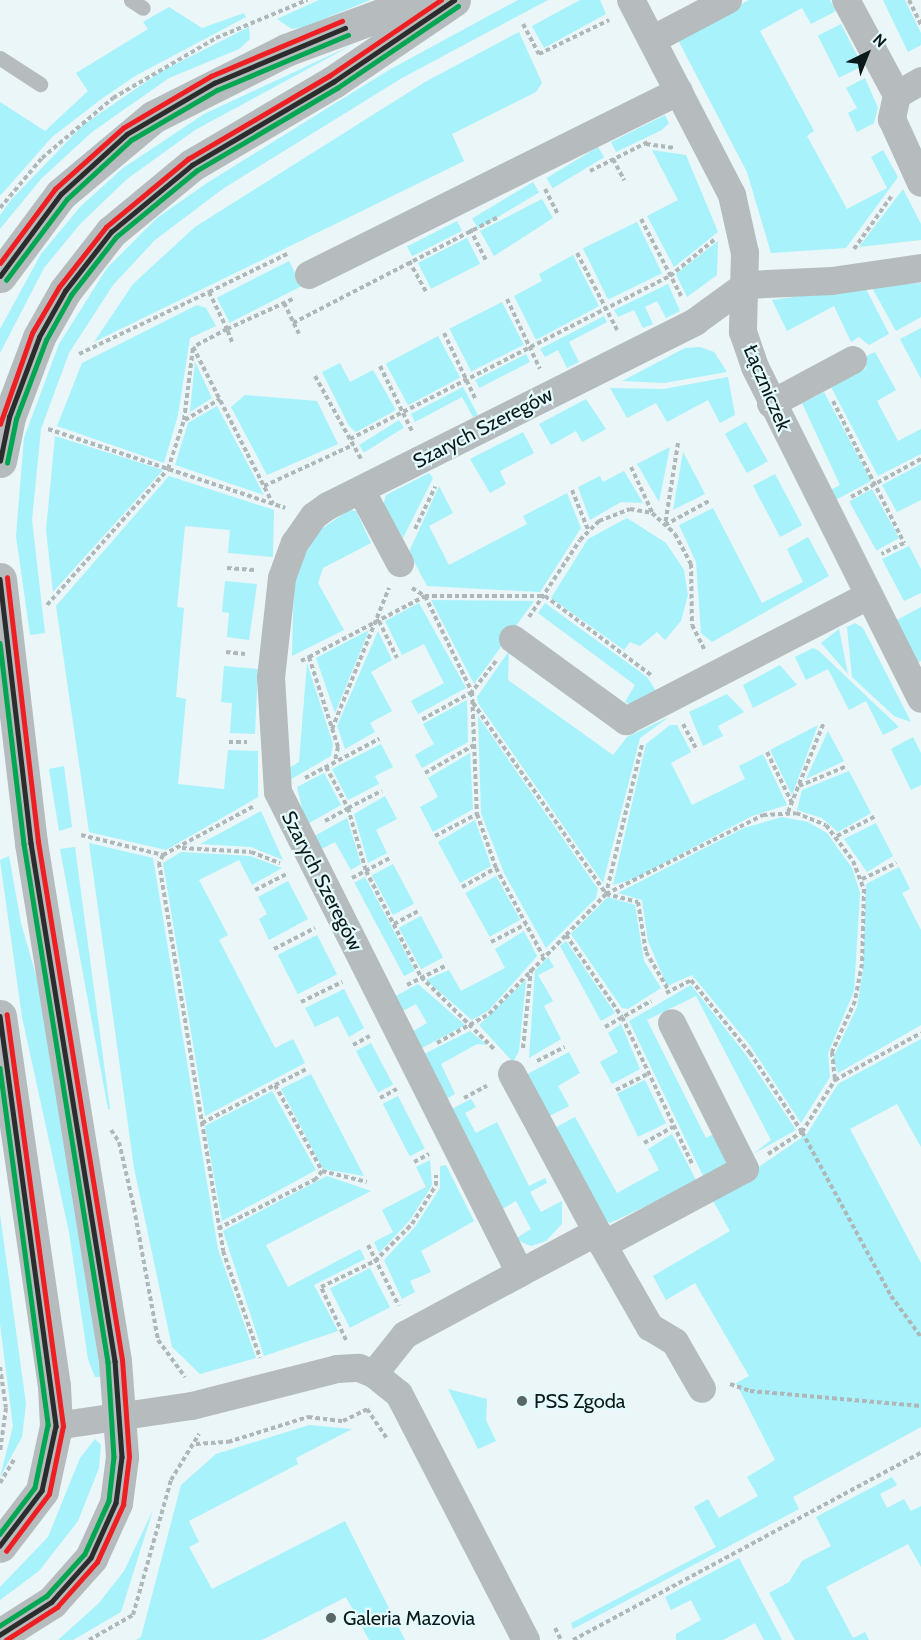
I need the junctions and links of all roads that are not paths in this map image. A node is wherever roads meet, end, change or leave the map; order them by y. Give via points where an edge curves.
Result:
1 (421, 0) edge
2 (454, 0) edge
3 (728, 0) edge
4 (846, 0) edge
5 (633, 4) edge
6 (652, 40) junction
7 (0, 58) edge
8 (40, 84) dead end
9 (909, 88) edge
10 (685, 102) junction
11 (917, 175) edge
12 (921, 268) edge
13 (309, 275) road end
14 (0, 276) edge
15 (746, 285) junction
16 (853, 360) dead end
17 (771, 404) junction
18 (0, 461) edge
19 (367, 486) junction
20 (400, 563) road end
21 (0, 579) edge
22 (866, 597) junction
23 (513, 639) road end
24 (921, 699) edge
25 (12, 786) edge
26 (0, 1016) edge
27 (672, 1023) dead end
28 (516, 1072) road end
29 (600, 1239) junction
30 (520, 1273) junction
31 (367, 1371) junction
32 (702, 1389) road end
33 (121, 1418) junction
34 (56, 1426) junction
35 (0, 1546) edge
36 (0, 1635) edge
37 (526, 1640) edge

1 - 14 street via 286,50 153,117 61,194
2 - 18 street via 333,82 192,165 111,232 65,291 39,337 9,417
3 - 6 street
4 - 9 street
5 - 6 street, Łączniczek
6 - 10 street, Łączniczek
7 - 8 lane
9 - 11 street via 892,119
10 - 13 street via 457,202
10 - 15 street, Łączniczek via 732,195 744,238
12 - 15 street via 832,280
15 - 17 street, Łączniczek via 743,332
15 - 19 street, Szarych Szeregów via 695,322
16 - 17 street
17 - 22 street, Łączniczek
19 - 20 street
19 - 30 street, Szarych Szeregów via 314,516 295,543 282,578 271,678 278,792 323,920 353,980 402,1067 438,1111
21 - 25 street
22 - 23 street via 717,674 674,707 626,721
22 - 24 street, Łączniczek
25 - 33 street via 96,1232
26 - 34 street via 54,1386
27 - 29 street via 745,1169
28 - 29 street
29 - 30 street
29 - 32 street via 650,1327 675,1342
30 - 31 street via 411,1331
31 - 33 street
31 - 37 street via 399,1394
33 - 34 street
33 - 36 street via 120,1477 102,1541 65,1590
34 - 35 street via 42,1491

